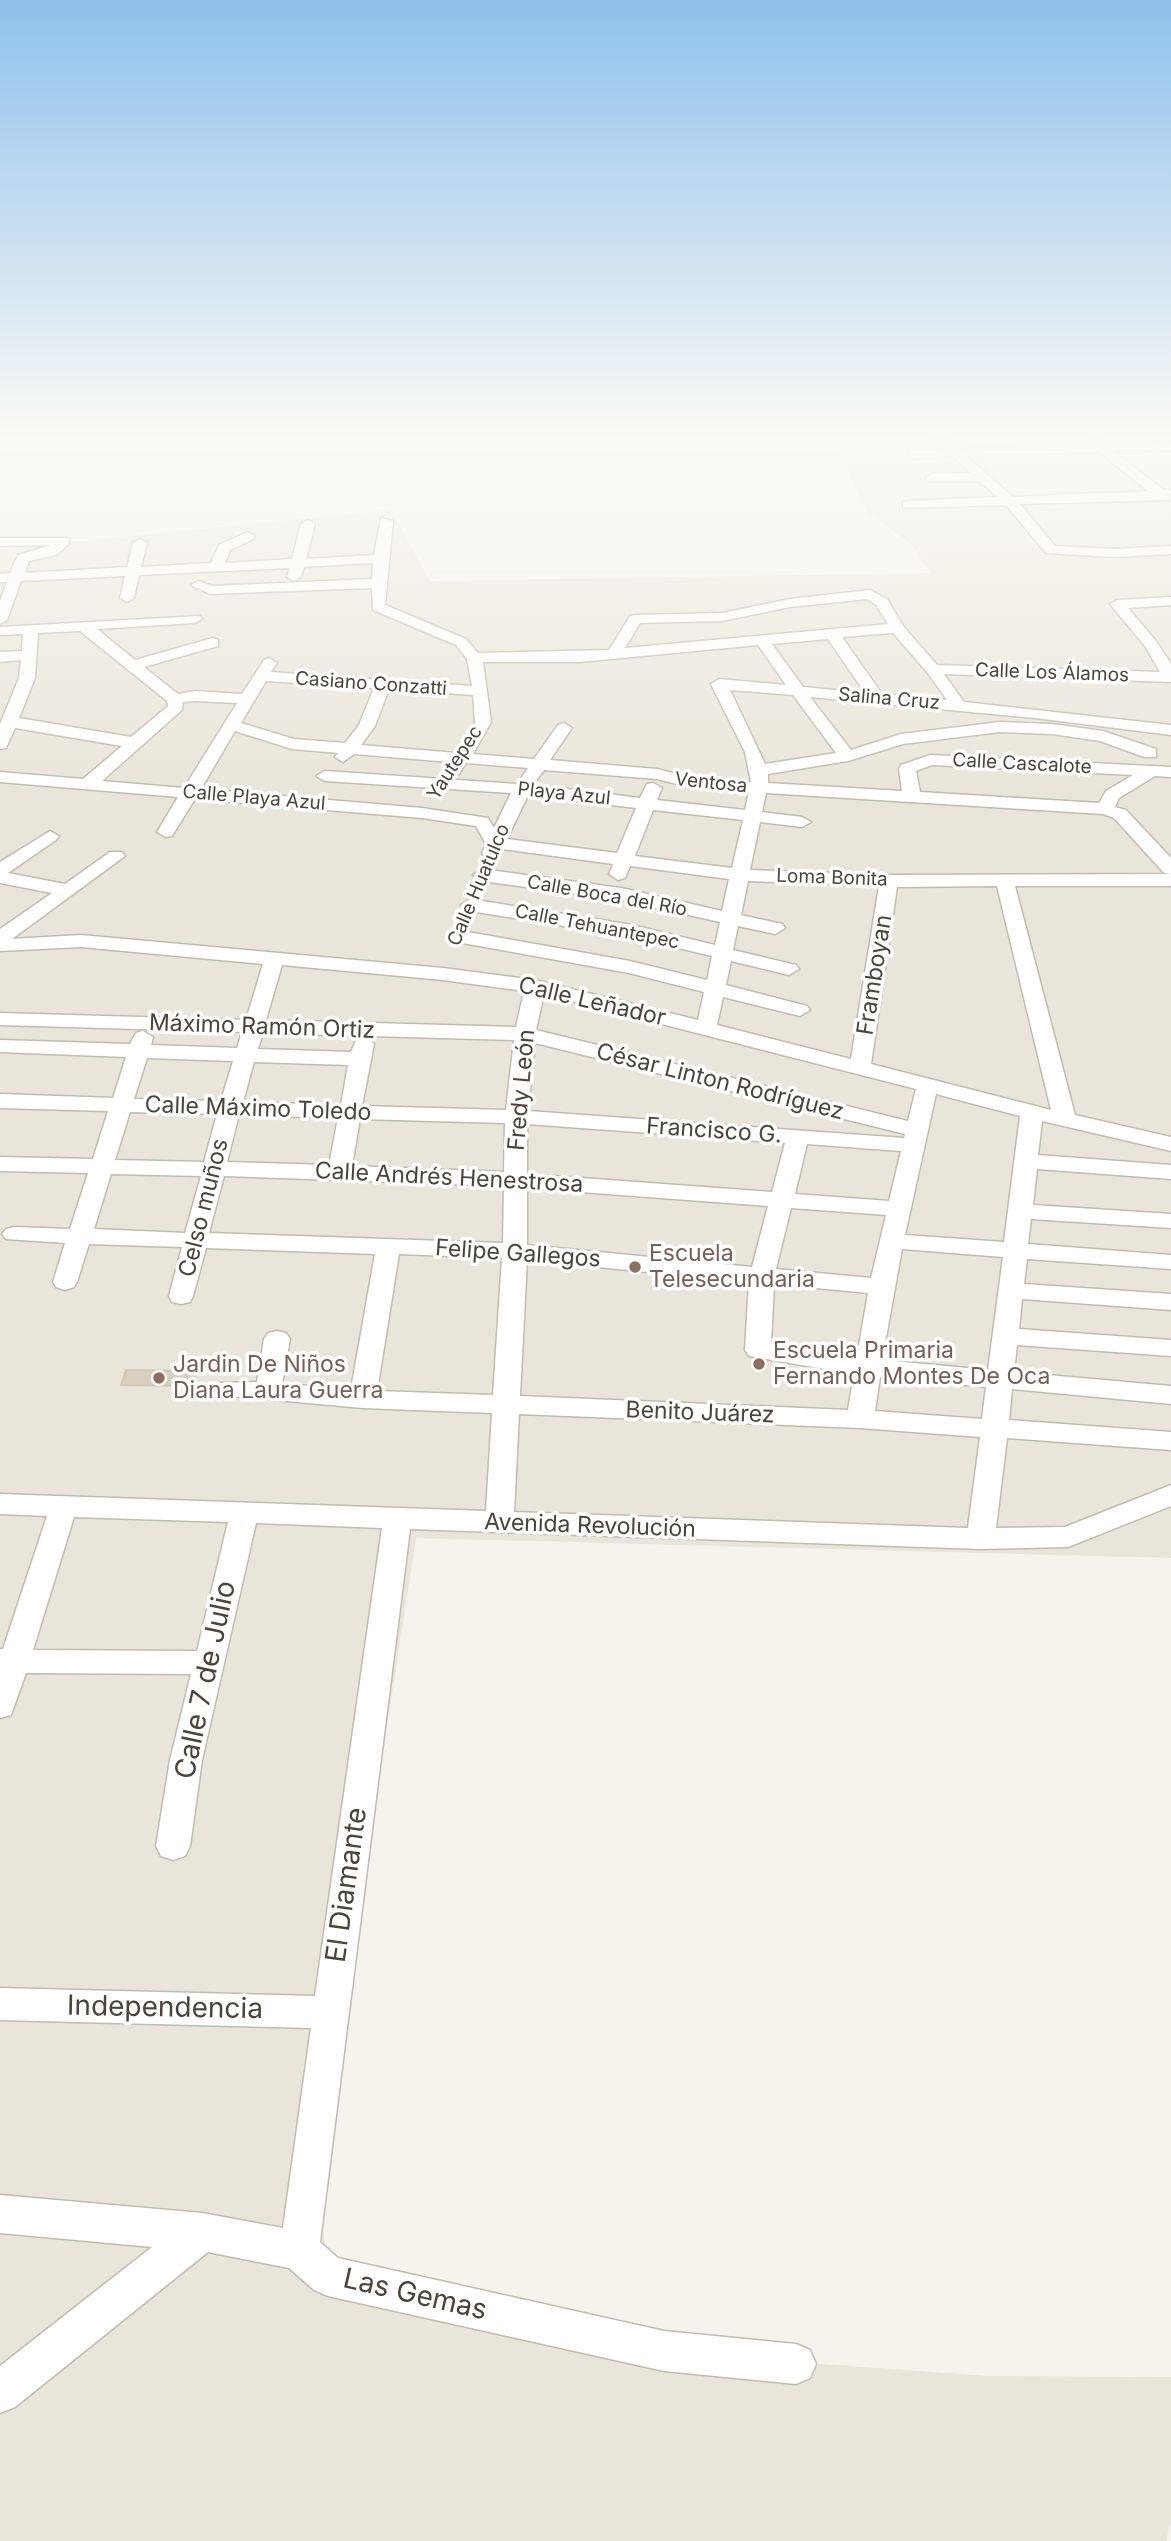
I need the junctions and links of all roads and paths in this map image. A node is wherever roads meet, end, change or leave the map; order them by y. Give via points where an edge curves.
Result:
1 (23, 559) edge
2 (137, 559) edge
3 (220, 559) edge
4 (298, 559) edge
5 (380, 559) joint
6 (297, 563) junction
7 (216, 568) junction
8 (12, 573) edge
9 (135, 573) junction
10 (378, 583) junction
11 (198, 585) dead end
12 (293, 586) junction
13 (127, 598) dead end
14 (1171, 601) edge
15 (2, 604) edge
16 (195, 619) dead end
17 (0, 620) edge
18 (82, 625) junction
19 (897, 628) junction
20 (31, 629) junction
21 (0, 631) edge
22 (832, 634) junction
23 (763, 642) junction
24 (213, 643) dead end
25 (615, 653) junction
26 (28, 655) junction
27 (0, 657) edge
28 (474, 659) junction
29 (131, 666) junction
30 (933, 669) junction
31 (1171, 677) edge
32 (383, 685) junction
33 (479, 691) junction
34 (800, 691) junction
35 (1036, 692) junction
36 (877, 698) junction
37 (175, 699) junction
38 (247, 699) junction
39 (958, 705) junction
40 (11, 722) junction
41 (232, 725) junction
42 (564, 728) dead end
43 (1171, 730) edge
44 (135, 743) junction
45 (0, 744) edge
46 (352, 749) junction
47 (848, 755) junction
48 (461, 758) junction
49 (539, 764) junction
50 (1163, 768) edge
51 (657, 774) junction
52 (0, 776) edge
53 (325, 776) junction
54 (760, 779) junction
55 (444, 782) junction
56 (89, 783) junction
57 (522, 789) junction
58 (189, 792) junction
59 (912, 798) junction
60 (304, 802) junction
61 (650, 803) junction
62 (1105, 809) junction
63 (422, 813) junction
64 (754, 818) junction
65 (802, 822) dead end
66 (170, 826) dead end
67 (50, 836) dead end
68 (495, 844) junction
69 (116, 856) dead end
70 (623, 860) junction
71 (1171, 869) edge
72 (0, 870) edge
73 (482, 875) junction
74 (741, 875) junction
75 (0, 877) edge
76 (1171, 880) edge
77 (889, 881) junction
78 (1005, 882) junction
79 (68, 890) junction
80 (612, 893) junction
81 (470, 905) junction
82 (732, 919) junction
83 (601, 925) junction
84 (775, 928) dead end
85 (0, 938) edge
86 (0, 944) edge
87 (724, 953) junction
88 (450, 955) junction
89 (590, 958) junction
90 (274, 960) junction
91 (789, 969) dead end
92 (535, 986) junction
93 (716, 987) junction
94 (578, 995) junction
95 (800, 1010) dead end
96 (0, 1019) edge
97 (148, 1023) junction
98 (254, 1026) junction
99 (706, 1029) junction
100 (366, 1030) junction
101 (525, 1034) junction
102 (0, 1046) edge
103 (138, 1052) junction
104 (245, 1055) junction
105 (359, 1059) junction
106 (860, 1068) junction
107 (927, 1086) junction
108 (0, 1101) edge
109 (121, 1104) junction
110 (230, 1107) junction
111 (349, 1112) junction
112 (1032, 1112) junction
113 (516, 1117) junction
114 (1065, 1120) junction
115 (798, 1137) junction
116 (914, 1138) junction
117 (1171, 1144) edge
118 (1026, 1161) junction
119 (0, 1164) edge
120 (102, 1167) junction
121 (214, 1170) junction
122 (339, 1172) junction
123 (1171, 1172) edge
124 (517, 1180) junction
125 (780, 1200) junction
126 (897, 1209) junction
127 (1020, 1211) junction
128 (1171, 1221) edge
129 (14, 1234) dead end
130 (78, 1236) junction
131 (196, 1240) junction
132 (891, 1241) junction
133 (388, 1246) junction
134 (515, 1251) junction
135 (1016, 1252) junction
136 (1171, 1262) edge
137 (762, 1276) junction
138 (65, 1282) dead end
139 (881, 1287) junction
140 (1012, 1291) junction
141 (181, 1296) dead end
142 (1171, 1303) edge
143 (1006, 1336) junction
144 (277, 1339) dead end
145 (1171, 1348) edge
146 (866, 1367) junction
147 (1000, 1380) junction
148 (229, 1389) dead end
149 (268, 1392) junction
150 (1171, 1395) edge
151 (363, 1399) junction
152 (507, 1405) junction
153 (860, 1419) junction
154 (994, 1427) junction
155 (1171, 1441) edge
156 (1171, 1495) edge
157 (0, 1504) edge
158 (63, 1508) junction
159 (244, 1515) junction
160 (397, 1520) junction
161 (499, 1522) junction
162 (981, 1539) junction
163 (6, 1661) edge
164 (206, 1663) junction
165 (0, 1706) edge
166 (173, 1846) dead end
167 (0, 2004) edge
168 (330, 2012) junction
169 (0, 2214) edge
170 (202, 2232) junction
171 (299, 2250) junction
172 (796, 2364) dead end
173 (0, 2392) edge

1 - 8 street
2 - 9 street
3 - 7 street
4 - 6 street
5 - 6 street
5 - 10 street
6 - 7 street
6 - 12 street
7 - 9 street
8 - 9 street
8 - 15 street
9 - 13 street
10 - 12 street
10 - 28 street via 379,607 461,642
11 - 12 street via 211,590
14 - 31 street via 1117,604 1151,644
15 - 17 street
16 - 18 street
18 - 20 street
18 - 29 street
19 - 22 street
19 - 25 street via 882,602 870,594 853,594 722,617 635,619
19 - 30 street
20 - 21 street
20 - 26 street
22 - 23 street
22 - 36 street
23 - 25 street
23 - 34 street
24 - 29 street
25 - 28 street
26 - 27 street
26 - 40 street via 27,678
28 - 33 street, Yautepec
29 - 37 street
30 - 35 street, Calle Los Álamos
30 - 39 street
31 - 35 street, Calle Los Álamos
32 - 33 street, Casiano Conzatti
32 - 38 street, Casiano Conzatti via 266,669
32 - 46 street
33 - 48 street, Yautepec via 483,722
34 - 36 street, Salina Cruz
34 - 47 street
34 - 54 street, Salina Cruz via 719,684
35 - 39 street, Salina Cruz
35 - 43 street, Salina Cruz
36 - 39 street, Salina Cruz
37 - 38 street
37 - 44 street via 176,706
38 - 41 street
40 - 44 street
40 - 45 street
41 - 46 street, Ventosa via 292,744
41 - 58 street
42 - 49 street, Calle Huatulco
44 - 56 street
46 - 48 street, Ventosa
46 - 53 street
47 - 50 street via 901,739 1000,727 1052,729 1103,736
47 - 54 street
48 - 49 street, Ventosa
48 - 55 street, Yautepec
49 - 51 street, Ventosa
49 - 57 street, Calle Huatulco
50 - 59 street, Calle Cascalote via 929,760 907,768
50 - 62 street via 1112,795
51 - 54 street, Ventosa via 678,782
51 - 61 street
52 - 56 street, Calle Playa Azul
53 - 55 street, Playa Azul
53 - 60 street
54 - 59 street, Ventosa
54 - 64 street
55 - 57 street, Playa Azul
55 - 63 street, Yautepec
56 - 58 street, Calle Playa Azul
57 - 61 street, Playa Azul
57 - 68 street, Calle Huatulco
58 - 60 street, Calle Playa Azul
58 - 66 street
59 - 62 street, Ventosa
60 - 63 street, Calle Playa Azul
61 - 64 street, Playa Azul
61 - 70 street
62 - 71 street via 1119,814
63 - 68 street, Calle Playa Azul via 482,822
64 - 65 street, Playa Azul
64 - 74 street
67 - 72 street
68 - 70 street, Loma Bonita
68 - 73 street, Calle Huatulco
69 - 79 street
70 - 74 street, Loma Bonita
70 - 80 street
73 - 80 street, Calle Boca del Río
73 - 81 street, Calle Huatulco
74 - 77 street, Loma Bonita
74 - 82 street
75 - 79 street
76 - 78 street, Loma Bonita
77 - 78 street, Loma Bonita
77 - 106 street, Framboyan
78 - 114 street
79 - 85 street
80 - 82 street, Calle Boca del Río
80 - 83 street
81 - 83 street, Calle Tehuantepec
81 - 88 street, Calle Huatulco
82 - 84 street, Calle Boca del Río
82 - 87 street
83 - 87 street, Calle Tehuantepec
83 - 89 street
86 - 90 street, Calle Leñador via 81,940
87 - 91 street, Calle Tehuantepec
87 - 93 street
88 - 89 street
88 - 90 street, Calle Leñador
88 - 92 street, Calle Leñador
89 - 93 street
89 - 94 street
90 - 98 street, Celso muños
92 - 94 street, Calle Leñador
92 - 101 street, Fredy León
93 - 95 street
93 - 99 street
94 - 99 street, Calle Leñador
96 - 97 street, Máximo Ramón Ortiz
97 - 98 street, Máximo Ramón Ortiz
97 - 103 street
98 - 100 street, Máximo Ramón Ortiz
98 - 104 street, Celso muños
99 - 106 street, Calle Leñador
100 - 101 street, Máximo Ramón Ortiz
100 - 105 street
101 - 113 street, Fredy León
101 - 116 street, César Linton Rodríguez
102 - 103 street
103 - 104 street
103 - 109 street
104 - 105 street
104 - 110 street, Celso muños
105 - 111 street
106 - 107 street, Calle Leñador
107 - 112 street, Calle Leñador
107 - 116 street
108 - 109 street, Calle Máximo Toledo
109 - 110 street, Calle Máximo Toledo
109 - 120 street
110 - 111 street, Calle Máximo Toledo
110 - 121 street, Celso muños
111 - 113 street, Calle Máximo Toledo
111 - 122 street
112 - 114 street, Calle Leñador
112 - 118 street
113 - 115 street, Francisco G.
113 - 124 street, Fredy León
114 - 117 street, Calle Leñador
115 - 116 street, Francisco G.
115 - 125 street
116 - 126 street
118 - 123 street
118 - 127 street
119 - 120 street, Calle Andrés Henestrosa
120 - 121 street, Calle Andrés Henestrosa
120 - 130 street
121 - 122 street, Calle Andrés Henestrosa
121 - 131 street, Celso muños
122 - 124 street, Calle Andrés Henestrosa
124 - 125 street, Calle Andrés Henestrosa
124 - 134 street, Fredy León
125 - 126 street, Calle Andrés Henestrosa
125 - 137 street
126 - 132 street
127 - 128 street
127 - 135 street
129 - 130 street, Felipe Gallegos
130 - 131 street, Felipe Gallegos
130 - 138 street
131 - 133 street, Felipe Gallegos
131 - 141 street, Celso muños
132 - 135 street
132 - 139 street
133 - 134 street, Felipe Gallegos
133 - 151 street
134 - 137 street, Felipe Gallegos
134 - 152 street, Fredy León
135 - 136 street
135 - 140 street
137 - 139 street, Felipe Gallegos
137 - 146 street via 758,1350
139 - 146 street
140 - 142 street
140 - 143 street
143 - 145 street
143 - 147 street
144 - 149 street
146 - 147 street
146 - 153 street
147 - 150 street
147 - 154 street
148 - 149 street, Benito Juárez
149 - 151 street, Benito Juárez
151 - 152 street, Benito Juárez
152 - 153 street, Benito Juárez
152 - 161 street, Fredy León
153 - 154 street, Benito Juárez
154 - 155 street, Benito Juárez
154 - 162 street
156 - 162 street, Avenida Revolución via 1068,1537
157 - 158 street, Avenida Revolución
158 - 159 street, Avenida Revolución
158 - 163 street
159 - 160 street, Avenida Revolución
159 - 164 street, Calle 7 de Julio
160 - 161 street, Avenida Revolución
160 - 168 street, El Diamante
161 - 162 street, Avenida Revolución
163 - 164 street
163 - 165 street
164 - 166 street, Calle 7 de Julio
167 - 168 street, Independencia
168 - 171 street, El Diamante
169 - 170 street
170 - 171 street
170 - 173 street
171 - 172 street, Las Gemas via 328,2276 664,2351

